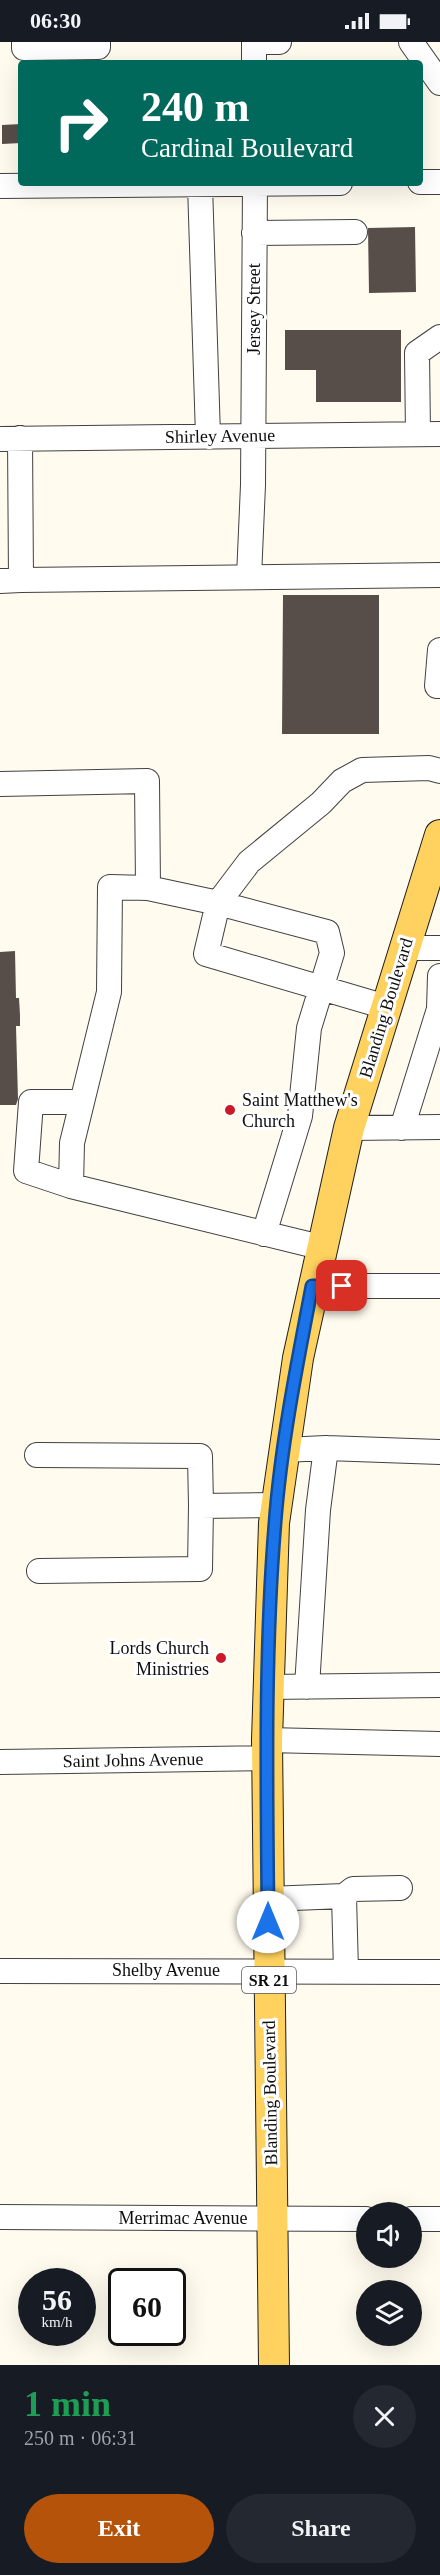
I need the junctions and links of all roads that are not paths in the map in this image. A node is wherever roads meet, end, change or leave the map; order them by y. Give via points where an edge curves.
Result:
1 (24, 42) edge
2 (98, 42) edge
3 (254, 42) edge
4 (279, 42) edge
5 (411, 42) edge
6 (254, 60) edge
7 (440, 83) edge
8 (423, 182) edge
9 (440, 182) edge
10 (0, 186) edge
11 (18, 186) edge
12 (200, 186) edge
13 (255, 186) edge
14 (355, 232) dead end
15 (254, 233) junction
16 (440, 337) edge
17 (429, 434) edge
18 (208, 436) junction
19 (253, 436) junction
20 (10, 439) edge
21 (440, 575) edge
22 (249, 577) junction
23 (11, 580) edge
24 (440, 650) edge
25 (440, 686) edge
26 (440, 771) edge
27 (0, 784) edge
28 (440, 835) edge
29 (148, 888) junction
30 (218, 903) junction
31 (405, 948) junction
32 (440, 948) edge
33 (440, 976) edge
34 (323, 990) junction
35 (386, 1007) junction
36 (82, 1101) junction
37 (440, 1127) edge
38 (349, 1128) junction
39 (402, 1128) junction
40 (70, 1186) junction
41 (264, 1234) junction
42 (320, 1248) junction
43 (312, 1286) junction
44 (440, 1286) edge
45 (326, 1448) junction
46 (284, 1450) junction
47 (440, 1452) edge
48 (37, 1455) dead end
49 (276, 1505) junction
50 (201, 1506) junction
51 (39, 1571) dead end
52 (440, 1685) edge
53 (268, 1687) junction
54 (307, 1687) junction
55 (440, 1744) edge
56 (267, 1749) junction
57 (0, 1762) edge
58 (400, 1888) dead end
59 (344, 1896) junction
60 (268, 1899) junction
61 (268, 1970) junction
62 (0, 1971) edge
63 (346, 1971) junction
64 (440, 1972) edge
65 (0, 2217) edge
66 (272, 2218) junction
67 (356, 2219) edge
68 (422, 2219) edge
69 (440, 2219) edge
70 (274, 2365) edge

1 - 2 street via 24,48 98,47
3 - 4 street
3 - 6 street
5 - 7 street
8 - 9 street
10 - 11 street
12 - 18 street
13 - 15 street, Jersey Street
14 - 15 street
15 - 19 street, Jersey Street
16 - 17 street via 417,353
17 - 19 street, Shirley Avenue
18 - 19 street, Shirley Avenue
18 - 20 street, Shirley Avenue
19 - 22 street, Jersey Street
20 - 23 street
21 - 22 street
22 - 23 street
24 - 25 street
26 - 30 street via 362,770 342,781 321,804 249,862
27 - 29 street via 147,781
28 - 31 main road, Blanding Boulevard / SR 21
29 - 30 street
29 - 36 street via 110,887 109,992
30 - 34 street via 327,932 332,953
30 - 34 street via 206,954
31 - 32 street
31 - 35 main road, Blanding Boulevard / SR 21
33 - 39 street via 440,1009
34 - 35 street
34 - 41 street via 309,1028 300,1116
35 - 38 main road, Blanding Boulevard / SR 21
36 - 40 street via 72,1143
36 - 40 street via 31,1102 27,1120 26,1172
37 - 39 street
38 - 39 street
38 - 42 main road, Blanding Boulevard / SR 21
40 - 41 street
41 - 42 street
42 - 43 main road, Blanding Boulevard / SR 21
43 - 44 street
43 - 46 main road, Blanding Boulevard / SR 21
45 - 46 street
45 - 47 street
45 - 54 street via 318,1510
46 - 49 main road, Blanding Boulevard / SR 21
48 - 50 street via 200,1456
49 - 50 street
49 - 53 main road, Blanding Boulevard / SR 21
50 - 51 street via 200,1569
52 - 54 street
53 - 54 street
53 - 56 main road, Blanding Boulevard / SR 21
55 - 56 street, Saint Johns Avenue
56 - 57 street, Saint Johns Avenue
56 - 60 main road, Blanding Boulevard / SR 21
58 - 59 street via 353,1888
59 - 60 street
59 - 63 street
60 - 61 main road, Blanding Boulevard / SR 21
61 - 62 street, Shelby Avenue
61 - 63 street, Shelby Avenue
61 - 66 main road, Blanding Boulevard / SR 21
63 - 64 street, Shelby Avenue
65 - 66 street, Merrimac Avenue
66 - 67 street, Merrimac Avenue
66 - 70 main road, Blanding Boulevard / SR 21
68 - 69 street

